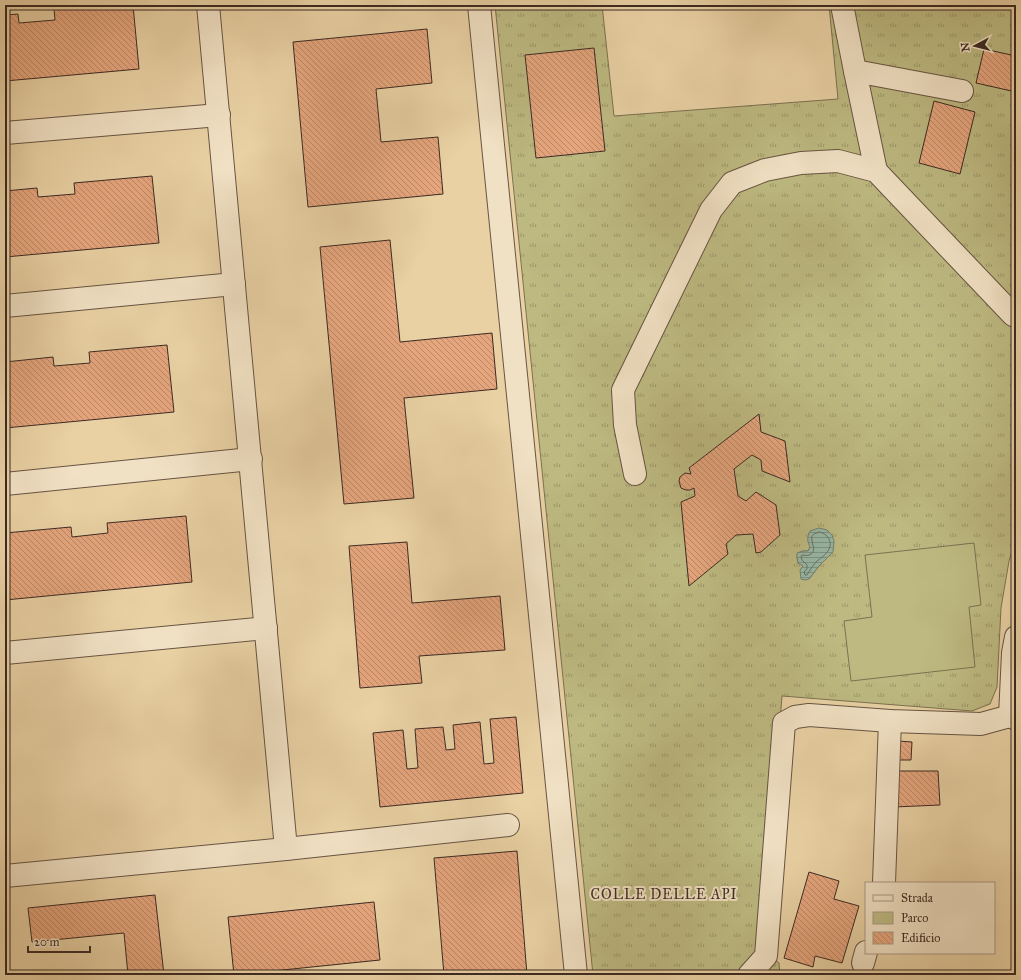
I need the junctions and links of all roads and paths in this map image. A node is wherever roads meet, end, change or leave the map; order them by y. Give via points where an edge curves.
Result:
1 (208, 5) edge
2 (479, 5) edge
3 (842, 5) edge
4 (855, 71) junction
5 (962, 91) dead end
6 (219, 115) junction
7 (5, 133) edge
8 (876, 171) junction
9 (234, 284) junction
10 (5, 306) edge
11 (1016, 316) edge
12 (250, 459) junction
13 (635, 474) dead end
14 (5, 484) edge
15 (266, 628) junction
16 (1016, 637) edge
17 (5, 653) edge
18 (1013, 717) edge
19 (890, 721) junction
20 (508, 825) dead end
21 (286, 848) junction
22 (5, 876) edge
23 (884, 882) edge
24 (576, 975) edge
25 (749, 975) edge

1 - 6 street
2 - 24 street
3 - 4 street
4 - 5 street
4 - 8 street
6 - 7 street
6 - 9 street
8 - 11 street
8 - 13 street via 838,161 801,163 765,170 732,183 711,210 623,390 625,425
9 - 10 street
9 - 12 street
12 - 14 street
12 - 15 street
15 - 17 street
15 - 21 street
16 - 18 street via 1013,653
18 - 19 street via 981,724
19 - 23 street
19 - 25 street via 809,715 795,717 784,723 766,956
20 - 21 street
21 - 22 street

